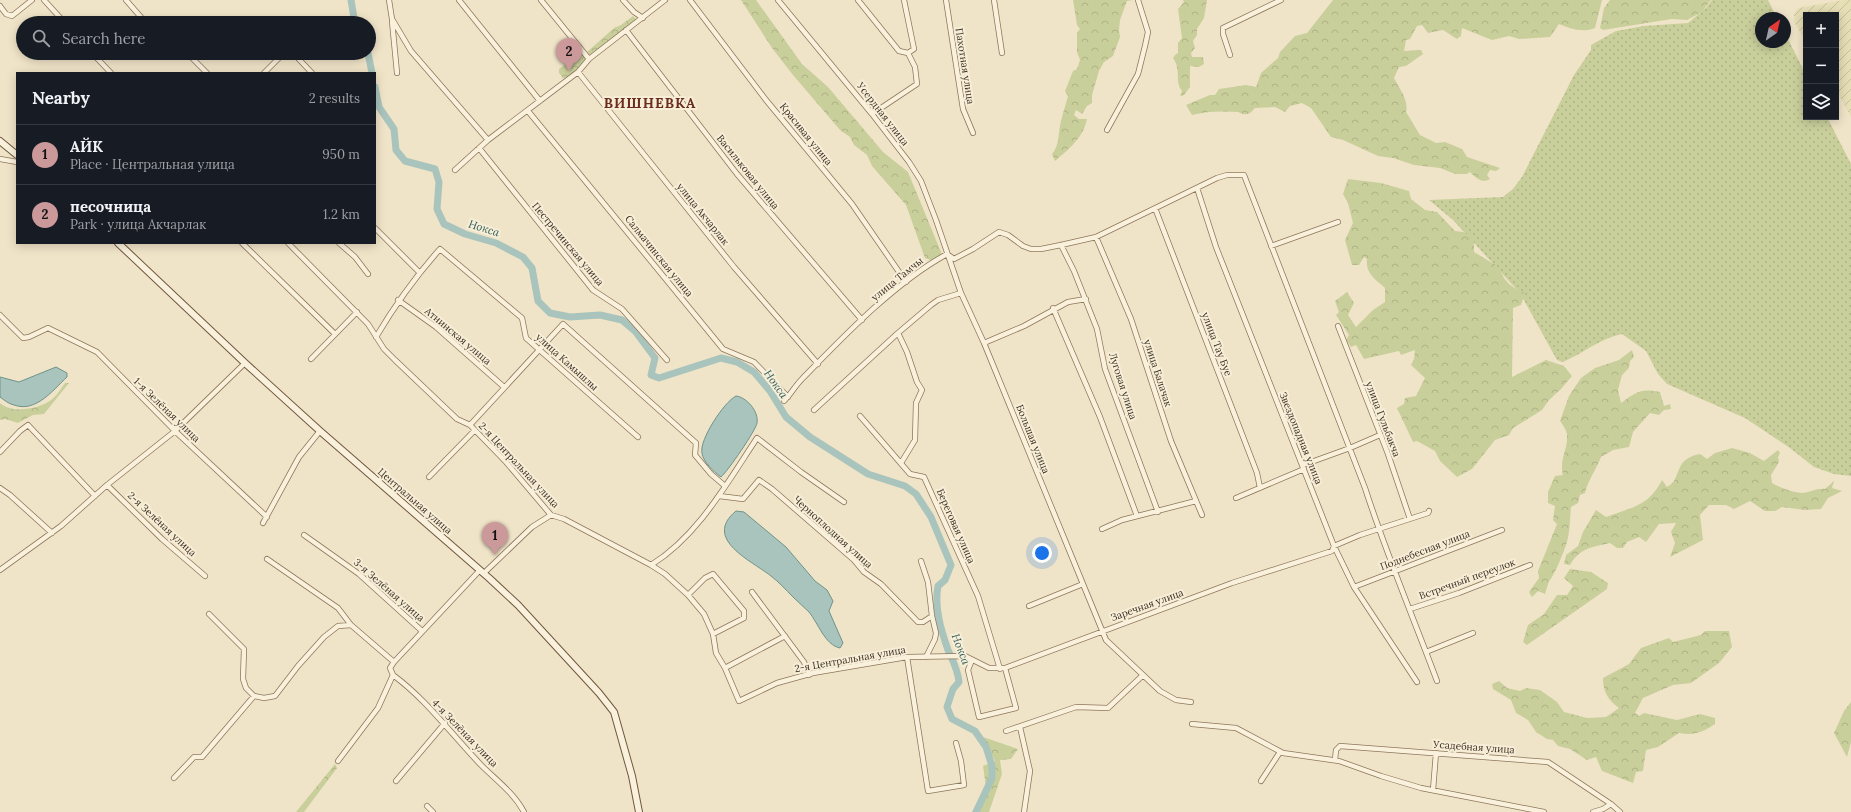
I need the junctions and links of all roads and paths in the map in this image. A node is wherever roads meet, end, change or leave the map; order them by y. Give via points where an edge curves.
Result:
1 (32, 0) edge
2 (44, 0) edge
3 (126, 0) edge
4 (389, 0) edge
5 (459, 0) edge
6 (541, 0) edge
7 (623, 0) edge
8 (665, 0) edge
9 (690, 0) edge
10 (778, 0) edge
11 (858, 0) edge
12 (904, 0) edge
13 (946, 0) edge
14 (994, 0) edge
15 (1138, 0) edge
16 (1281, 0) edge
17 (0, 6) edge
18 (59, 16) edge
19 (140, 16) edge
20 (643, 18) junction
21 (392, 19) junction
22 (626, 30) junction
23 (908, 53) junction
24 (1002, 53) dead end
25 (1230, 55) dead end
26 (589, 59) junction
27 (99, 60) edge
28 (193, 60) edge
29 (277, 60) edge
30 (300, 60) edge
31 (110, 72) edge
32 (206, 72) edge
33 (265, 72) edge
34 (311, 72) edge
35 (578, 72) junction
36 (397, 73) dead end
37 (540, 101) junction
38 (528, 111) junction
39 (872, 114) junction
40 (1107, 130) dead end
41 (973, 133) dead end
42 (488, 140) junction
43 (0, 141) edge
44 (479, 148) junction
45 (16, 154) edge
46 (0, 159) edge
47 (16, 162) edge
48 (455, 170) dead end
49 (1197, 188) junction
50 (1155, 208) junction
51 (1338, 222) dead end
52 (376, 229) edge
53 (1096, 236) junction
54 (121, 244) edge
55 (243, 244) edge
56 (289, 244) edge
57 (340, 244) edge
58 (1061, 245) junction
59 (1271, 246) junction
60 (947, 254) junction
61 (419, 272) junction
62 (368, 274) dead end
63 (906, 282) junction
64 (962, 293) junction
65 (1086, 299) junction
66 (398, 300) junction
67 (1054, 308) junction
68 (357, 312) junction
69 (0, 315) edge
70 (862, 320) junction
71 (5, 321) junction
72 (0, 325) edge
73 (1338, 326) dead end
74 (898, 333) junction
75 (335, 334) junction
76 (376, 337) junction
77 (984, 343) junction
78 (540, 350) junction
79 (311, 359) dead end
80 (667, 360) dead end
81 (245, 363) junction
82 (818, 364) junction
83 (504, 387) junction
84 (786, 399) joint
85 (814, 410) dead end
86 (860, 416) dead end
87 (470, 425) junction
88 (475, 430) junction
89 (174, 431) junction
90 (320, 431) junction
91 (1380, 435) junction
92 (638, 437) dead end
93 (1350, 448) junction
94 (0, 452) edge
95 (901, 463) junction
96 (1303, 467) junction
97 (429, 477) dead end
98 (107, 485) junction
99 (725, 486) junction
100 (0, 488) edge
101 (1260, 488) junction
102 (95, 496) junction
103 (719, 496) junction
104 (1236, 498) dead end
105 (1196, 501) junction
106 (844, 502) dead end
107 (1429, 511) dead end
108 (1158, 512) junction
109 (551, 515) junction
110 (1202, 515) dead end
111 (267, 516) junction
112 (1137, 516) junction
113 (1410, 518) junction
114 (263, 523) dead end
115 (1102, 529) dead end
116 (1379, 530) junction
117 (1502, 530) dead end
118 (52, 533) junction
119 (304, 535) dead end
120 (1334, 546) junction
121 (267, 559) dead end
122 (921, 561) dead end
123 (651, 565) junction
124 (1530, 565) dead end
125 (0, 570) edge
126 (1396, 571) junction
127 (482, 572) junction
128 (205, 576) dead end
129 (1083, 584) junction
130 (1354, 587) junction
131 (752, 592) dead end
132 (688, 595) junction
133 (1029, 606) dead end
134 (1410, 609) junction
135 (209, 614) dead end
136 (932, 616) junction
137 (350, 625) junction
138 (422, 631) junction
139 (1102, 631) junction
140 (1473, 633) dead end
141 (713, 634) junction
142 (785, 636) junction
143 (1426, 652) junction
144 (907, 657) junction
145 (926, 657) junction
146 (972, 660) junction
147 (394, 662) junction
148 (725, 668) junction
149 (1002, 669) junction
150 (394, 675) junction
151 (809, 675) junction
152 (1143, 675) junction
153 (1437, 681) dead end
154 (1417, 682) dead end
155 (254, 696) junction
156 (1190, 702) dead end
157 (445, 723) junction
158 (1192, 724) dead end
159 (1020, 727) junction
160 (1006, 731) dead end
161 (956, 743) dead end
162 (1280, 752) junction
163 (1436, 754) junction
164 (1335, 760) junction
165 (338, 761) dead end
166 (174, 778) dead end
167 (396, 781) dead end
168 (1261, 781) dead end
169 (1433, 790) junction
170 (1611, 804) junction
171 (427, 806) dead end
172 (433, 812) edge
173 (524, 812) edge
174 (639, 812) edge
175 (1024, 812) edge
176 (1544, 812) edge
177 (1593, 812) edge
178 (1620, 812) edge

1 - 17 street via 12,16 6,14
2 - 18 street
3 - 19 street
4 - 21 street
5 - 37 street
6 - 26 street
7 - 20 street
8 - 20 street
9 - 63 street, Красивая улица via 766,100 852,204
10 - 39 street, Усердная улица
11 - 23 street via 899,51
12 - 23 street via 914,49
13 - 41 street, Пахотная улица via 963,109
14 - 24 street
15 - 40 street via 1148,32 1145,46 1138,74
16 - 25 street via 1223,28 1222,34
20 - 22 street
21 - 36 street
21 - 42 street via 411,51
22 - 26 street
22 - 70 street, Васильковая улица via 736,174
23 - 39 street via 915,67 917,84
26 - 35 street
27 - 31 street
28 - 32 street
29 - 33 street
30 - 34 street
35 - 37 street
35 - 82 street, улица Акчарлак via 734,267
37 - 38 street
38 - 42 street
38 - 84 street, Салмачинская улица via 723,349 754,362
39 - 60 street, Усердная улица via 916,171
42 - 44 street
43 - 45 street
44 - 48 street
44 - 80 street, Пестречинская улица via 592,290 622,309
46 - 47 street
49 - 50 street, улица Тамчы
49 - 59 street, улица Тамчы via 1227,175 1244,174
49 - 96 street, Звездопадная улица via 1216,247
50 - 53 street, улица Тамчы
50 - 101 street, улица Тау Буе via 1257,473
51 - 59 street
52 - 61 street
53 - 58 street, улица Тамчы
53 - 105 street, улица Балачак via 1131,319 1171,441
54 - 81 street, Центральная улица
55 - 75 street
56 - 68 street, 2-я Центральная улица
57 - 62 street via 356,257
58 - 60 street, улица Тамчы via 1031,249 1008,234 999,232 954,259
58 - 65 street, Луговая улица
59 - 93 street
60 - 63 street, улица Тамчы
60 - 64 street, Большая улица
61 - 66 street
61 - 78 street, улица Камышлы via 440,249 522,318 526,338
63 - 70 street, улица Тамчы
64 - 74 street via 938,300
64 - 77 street, Большая улица
65 - 67 street
65 - 108 street, Луговая улица via 1097,328 1105,369
66 - 76 street
66 - 83 street, Атнинская улица via 436,327
67 - 77 street via 1024,326
67 - 112 street via 1100,417
68 - 75 street
68 - 76 street, 2-я Центральная улица
69 - 71 street
70 - 82 street, улица Тамчы
71 - 72 street
71 - 89 street, 1-я Зелёная улица via 23,338 48,328 97,352
73 - 91 street, улица Гульбакча
74 - 85 street
74 - 95 street via 922,390 916,403 914,440
75 - 79 street
76 - 87 street, 2-я Центральная улица via 384,349 437,402 457,420
77 - 129 street, Большая улица
78 - 83 street
78 - 92 street, улица Камышлы
78 - 99 street via 563,324 696,443 695,455
81 - 89 street
81 - 90 street, Центральная улица
82 - 84 street, улица Тамчы
83 - 87 street
86 - 95 street, Береговая улица
87 - 88 street, 2-я Центральная улица
88 - 97 street
88 - 109 street, 2-я Центральная улица
89 - 98 street
89 - 111 street, 1-я Зелёная улица
90 - 111 street via 299,457
90 - 127 street, Центральная улица
91 - 93 street
91 - 113 street, улица Гульбакча
93 - 96 street
93 - 116 street
94 - 102 street via 28,425
95 - 149 street, Береговая улица via 910,474 924,477 978,596
96 - 101 street
96 - 120 street, Звездопадная улица
98 - 102 street
98 - 128 street, 2-я Зелёная улица via 162,539
99 - 103 street
99 - 106 street via 757,438
100 - 118 street
101 - 104 street
102 - 118 street
103 - 123 street via 675,548
103 - 136 street, Черноплодная улица via 743,500 759,480 881,584 918,622
105 - 108 street
105 - 110 street, улица Балачак
107 - 113 street, Заречная улица
108 - 112 street
109 - 123 street, 2-я Центральная улица via 564,518
109 - 127 street, 3-я Зелёная улица via 532,527
111 - 114 street
112 - 115 street
113 - 116 street, Заречная улица
116 - 120 street, Заречная улица
116 - 126 street
117 - 126 street, Поднебесная улица
118 - 125 street
119 - 138 street, 3-я Зелёная улица via 359,574
120 - 130 street, Звездопадная улица
120 - 139 street, Заречная улица via 1332,551 1232,583
121 - 137 street via 338,608
122 - 136 street via 928,582
123 - 132 street, 2-я Центральная улица
124 - 134 street, Встречный переулок
126 - 130 street, Поднебесная улица
126 - 134 street
127 - 138 street, 3-я Зелёная улица
127 - 174 street, Центральная улица via 518,605 614,712
129 - 133 street
129 - 139 street, Большая улица
130 - 154 street, Звездопадная улица
131 - 142 street
132 - 141 street, 2-я Центральная улица via 704,614
132 - 141 street via 705,578 713,574 744,611 744,618
134 - 143 street
135 - 155 street via 244,649 243,679 246,688
136 - 145 street via 935,639
137 - 147 street
137 - 155 street via 338,626 324,637 275,696
138 - 147 street, 3-я Зелёная улица
139 - 149 street, Заречная улица
139 - 152 street, Большая улица via 1106,640
140 - 143 street
141 - 148 street, 2-я Центральная улица via 716,653
142 - 148 street
142 - 151 street via 804,662
143 - 153 street
144 - 145 street, 2-я Центральная улица
144 - 151 street, 2-я Центральная улица
144 - 161 street via 928,791 964,784
145 - 146 street, 2-я Центральная улица via 965,656
146 - 149 street via 989,668
146 - 149 street, Береговая улица via 968,670 979,717 1016,708
147 - 150 street via 390,668
148 - 151 street, 2-я Центральная улица via 739,701 777,683
150 - 157 street, 4-я Зелёная улица
150 - 165 street via 378,708
152 - 156 street, Большая улица via 1160,691 1176,700
152 - 159 street via 1108,708 1076,708
155 - 166 street via 202,757 194,757
157 - 167 street
157 - 173 street, 4-я Зелёная улица via 481,765 518,801
158 - 162 street via 1236,728
159 - 160 street
159 - 175 street via 1030,771
162 - 164 street
162 - 168 street
163 - 164 street, Усадебная улица via 1340,746 1336,750
163 - 169 street
163 - 170 street, Усадебная улица via 1548,762
164 - 169 street
169 - 176 street
170 - 177 street
170 - 178 street, Усадебная улица
171 - 172 street

